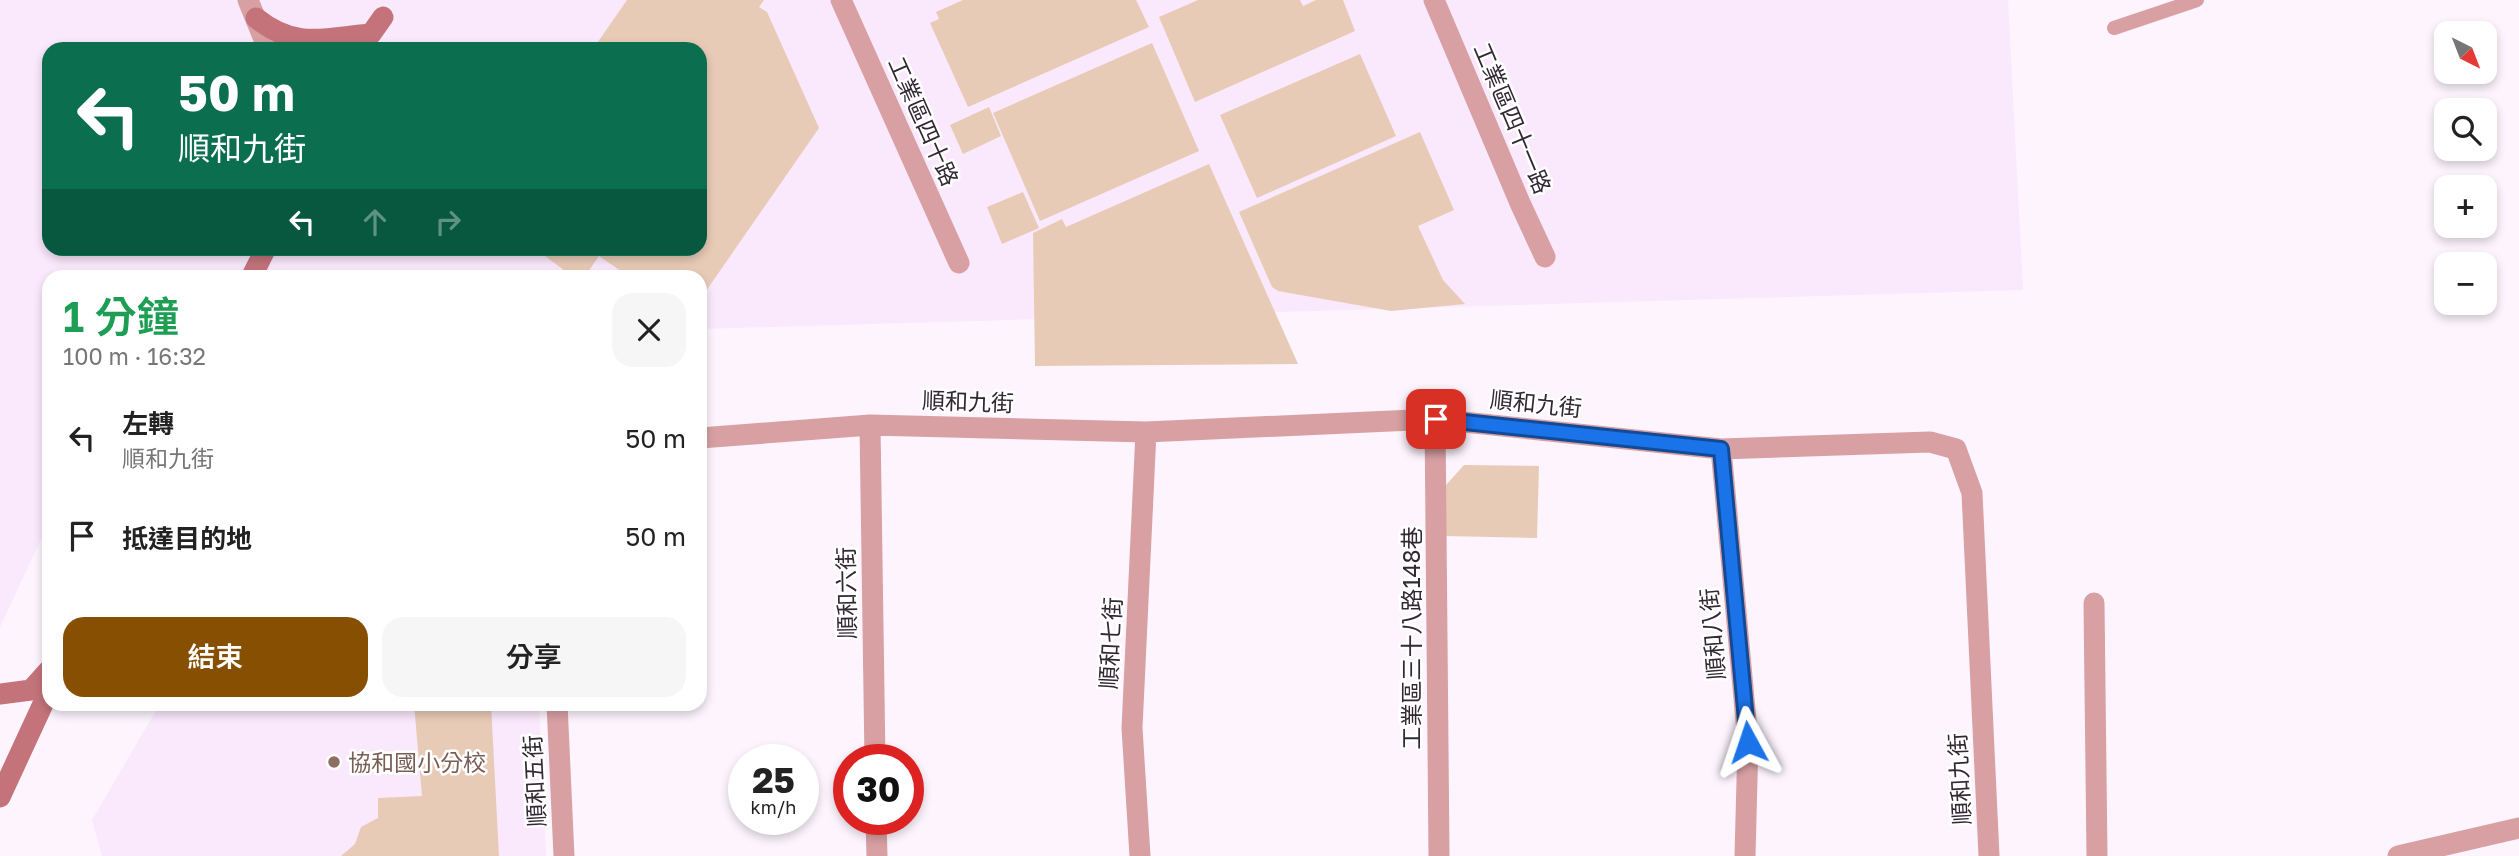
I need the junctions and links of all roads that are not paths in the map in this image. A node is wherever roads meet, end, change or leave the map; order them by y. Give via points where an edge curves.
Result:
1 (841, 0) edge
2 (1434, 0) edge
3 (2197, 0) edge
4 (387, 8) edge
5 (252, 9) edge
6 (2114, 28) dead end
7 (265, 42) edge
8 (370, 42) edge
9 (1545, 257) dead end
10 (959, 263) dead end
11 (1436, 419) junction
12 (870, 425) junction
13 (1146, 432) junction
14 (707, 437) edge
15 (1721, 449) junction
16 (2094, 603) dead end
17 (42, 678) edge
18 (0, 694) edge
19 (42, 706) edge
20 (557, 711) edge
21 (875, 744) edge
22 (0, 797) edge
23 (2519, 828) edge
24 (876, 835) edge
25 (564, 856) edge
26 (877, 856) edge
27 (1140, 856) edge
28 (1439, 856) edge
29 (1745, 856) edge
30 (1989, 856) edge
31 (2096, 856) edge
32 (2399, 856) edge

1 - 10 street, 工業區四十路
2 - 9 street, 工業區四十一路
3 - 6 lane
4 - 5 street via 371,34 312,41 272,31
4 - 8 street
5 - 7 street
11 - 13 street, 順和九街
11 - 15 street, 順和九街
11 - 28 street, 工業區三十八路148巷
12 - 13 street, 順和九街
12 - 14 street, 順和九街
12 - 21 street, 順和六街
13 - 27 street, 順和七街 via 1132,728
15 - 29 street, 順和八街 via 1748,742
15 - 30 street, 順和九街 via 1930,442 1956,449 1972,493
16 - 31 street
17 - 18 street via 31,690
19 - 22 street
20 - 25 street, 順和五街
23 - 32 street
24 - 26 street

